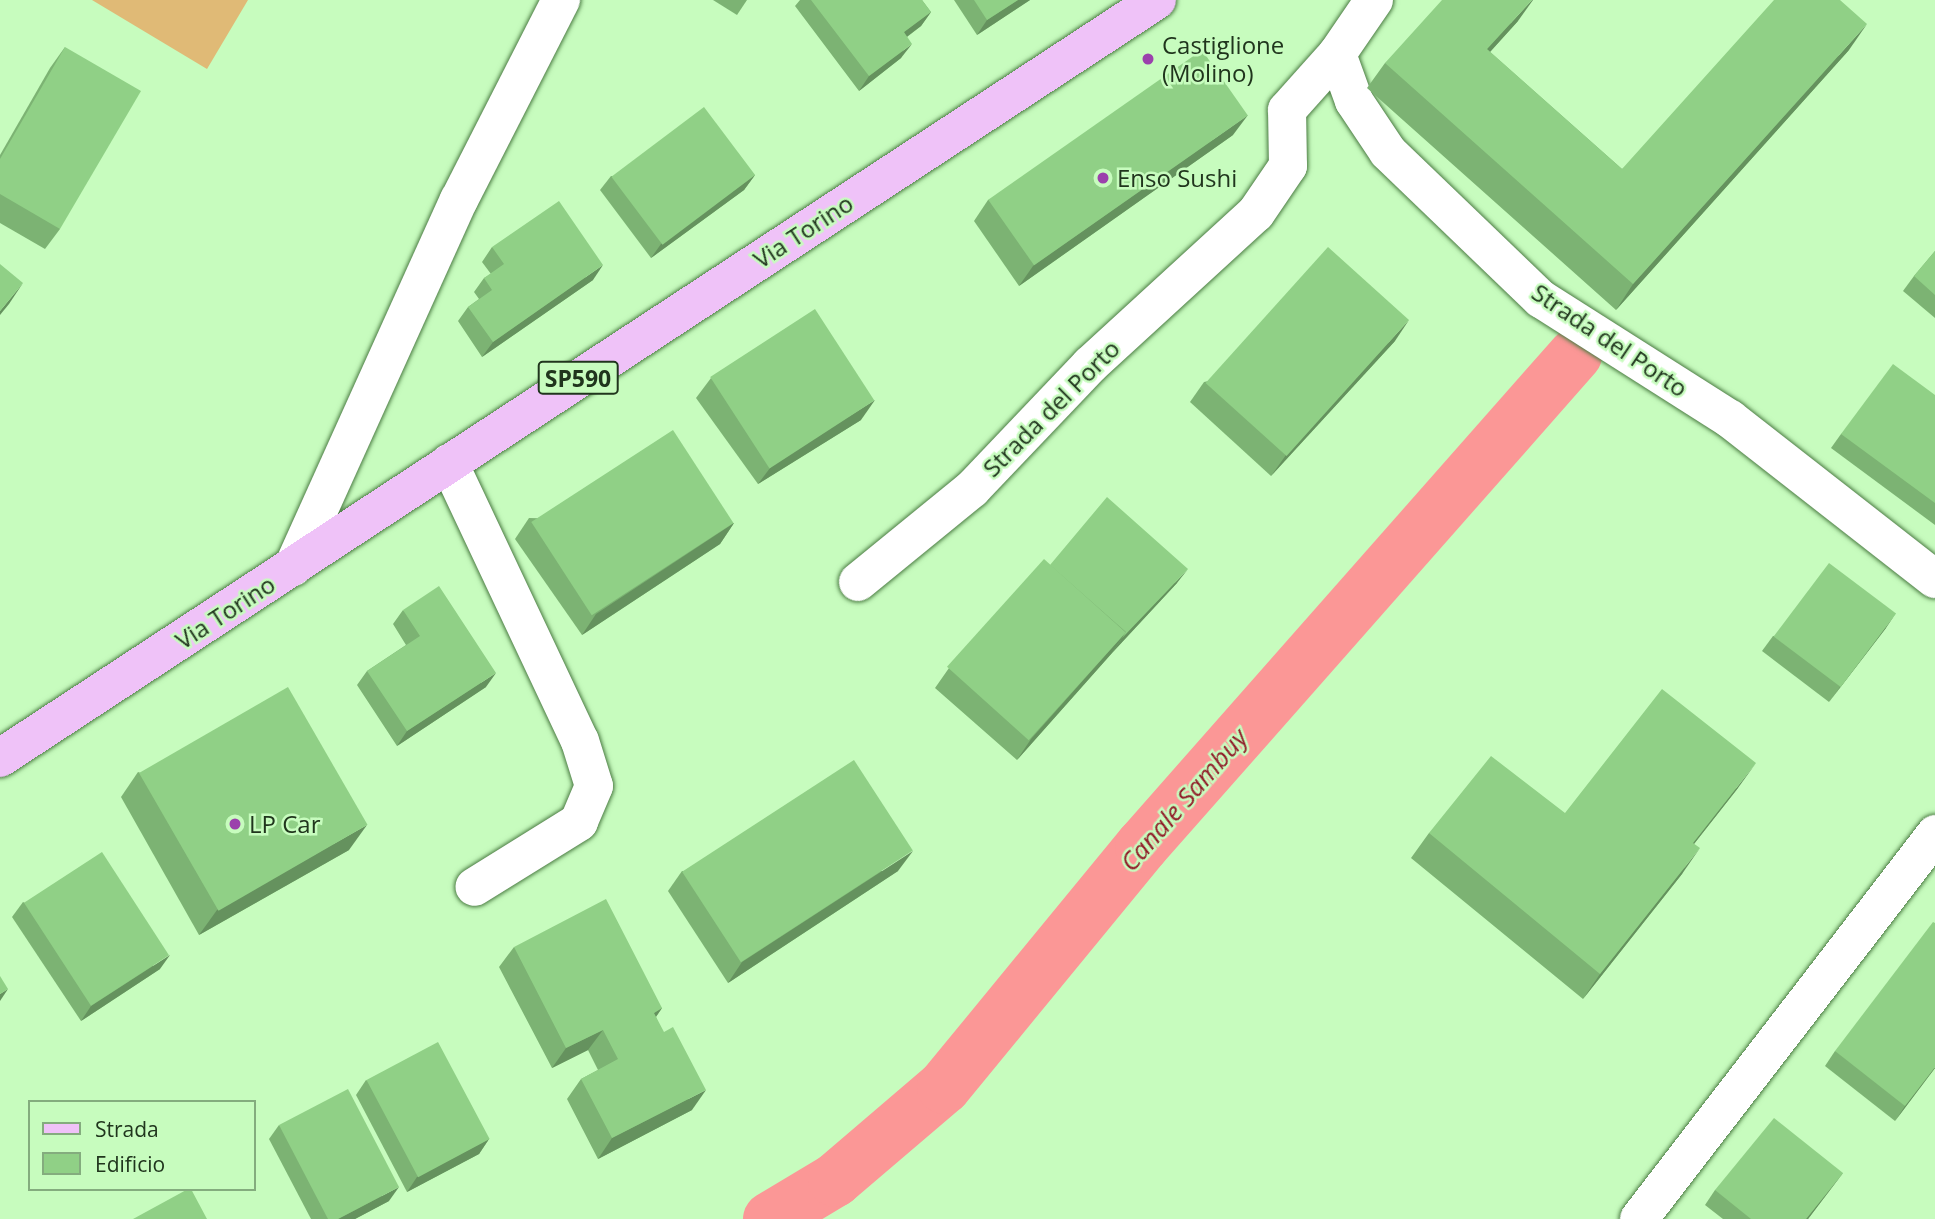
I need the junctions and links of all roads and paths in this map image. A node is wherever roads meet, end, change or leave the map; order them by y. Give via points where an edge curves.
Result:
1 (561, 0) edge
2 (1157, 0) edge
3 (1374, 0) edge
4 (1337, 54) junction
5 (449, 463) junction
6 (293, 567) junction
7 (1935, 579) edge
8 (858, 582) dead end
9 (0, 758) edge
10 (1935, 834) edge
11 (474, 887) dead end
12 (1639, 1219) edge

1 - 6 street via 459,200
2 - 5 main road, Via Torino / SP590
3 - 4 street, Strada del Porto
4 - 7 street, Strada del Porto via 1354,101 1388,152 1541,299 1730,419
4 - 8 street, Strada del Porto via 1287,110 1288,166 1256,213 1081,373 972,489
5 - 6 main road, Via Torino / SP590
5 - 11 street via 580,740 594,786 579,822
6 - 9 main road, Via Torino / SP590
10 - 12 street

